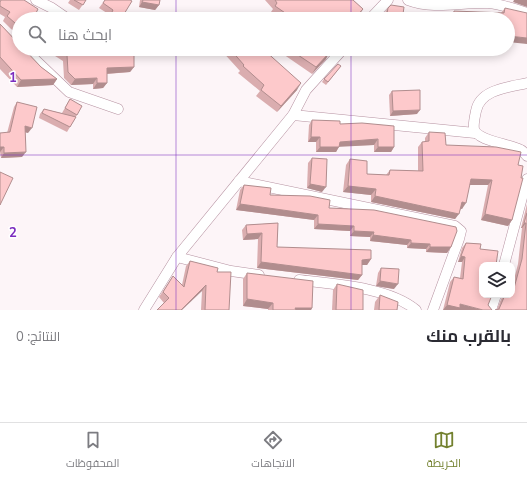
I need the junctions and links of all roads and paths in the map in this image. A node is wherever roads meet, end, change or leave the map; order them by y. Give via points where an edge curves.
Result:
1 (36, 0) edge
2 (388, 0) edge
3 (408, 0) edge
4 (58, 12) edge
5 (377, 12) edge
6 (527, 12) edge
7 (31, 56) edge
8 (337, 56) edge
9 (527, 83) edge
10 (118, 109) dead end
11 (294, 115) junction
12 (476, 133) junction
13 (527, 156) edge
14 (527, 179) edge
15 (239, 181) junction
16 (177, 257) junction
17 (505, 262) edge
18 (268, 276) edge
19 (291, 279) edge
20 (495, 298) edge
21 (144, 310) edge
22 (416, 310) edge
23 (433, 310) edge
24 (491, 310) edge

1 - 4 street
2 - 5 street
3 - 6 street via 419,4 443,6 489,3
7 - 10 street via 69,92
8 - 11 street via 306,90
9 - 12 street via 494,90 482,100 477,107 473,128
11 - 12 street
11 - 15 street
12 - 13 street via 522,150
14 - 17 street
15 - 16 street
15 - 23 street via 455,226 460,231 459,238
16 - 18 street via 231,271
16 - 21 street
19 - 22 street via 376,292
20 - 24 street

